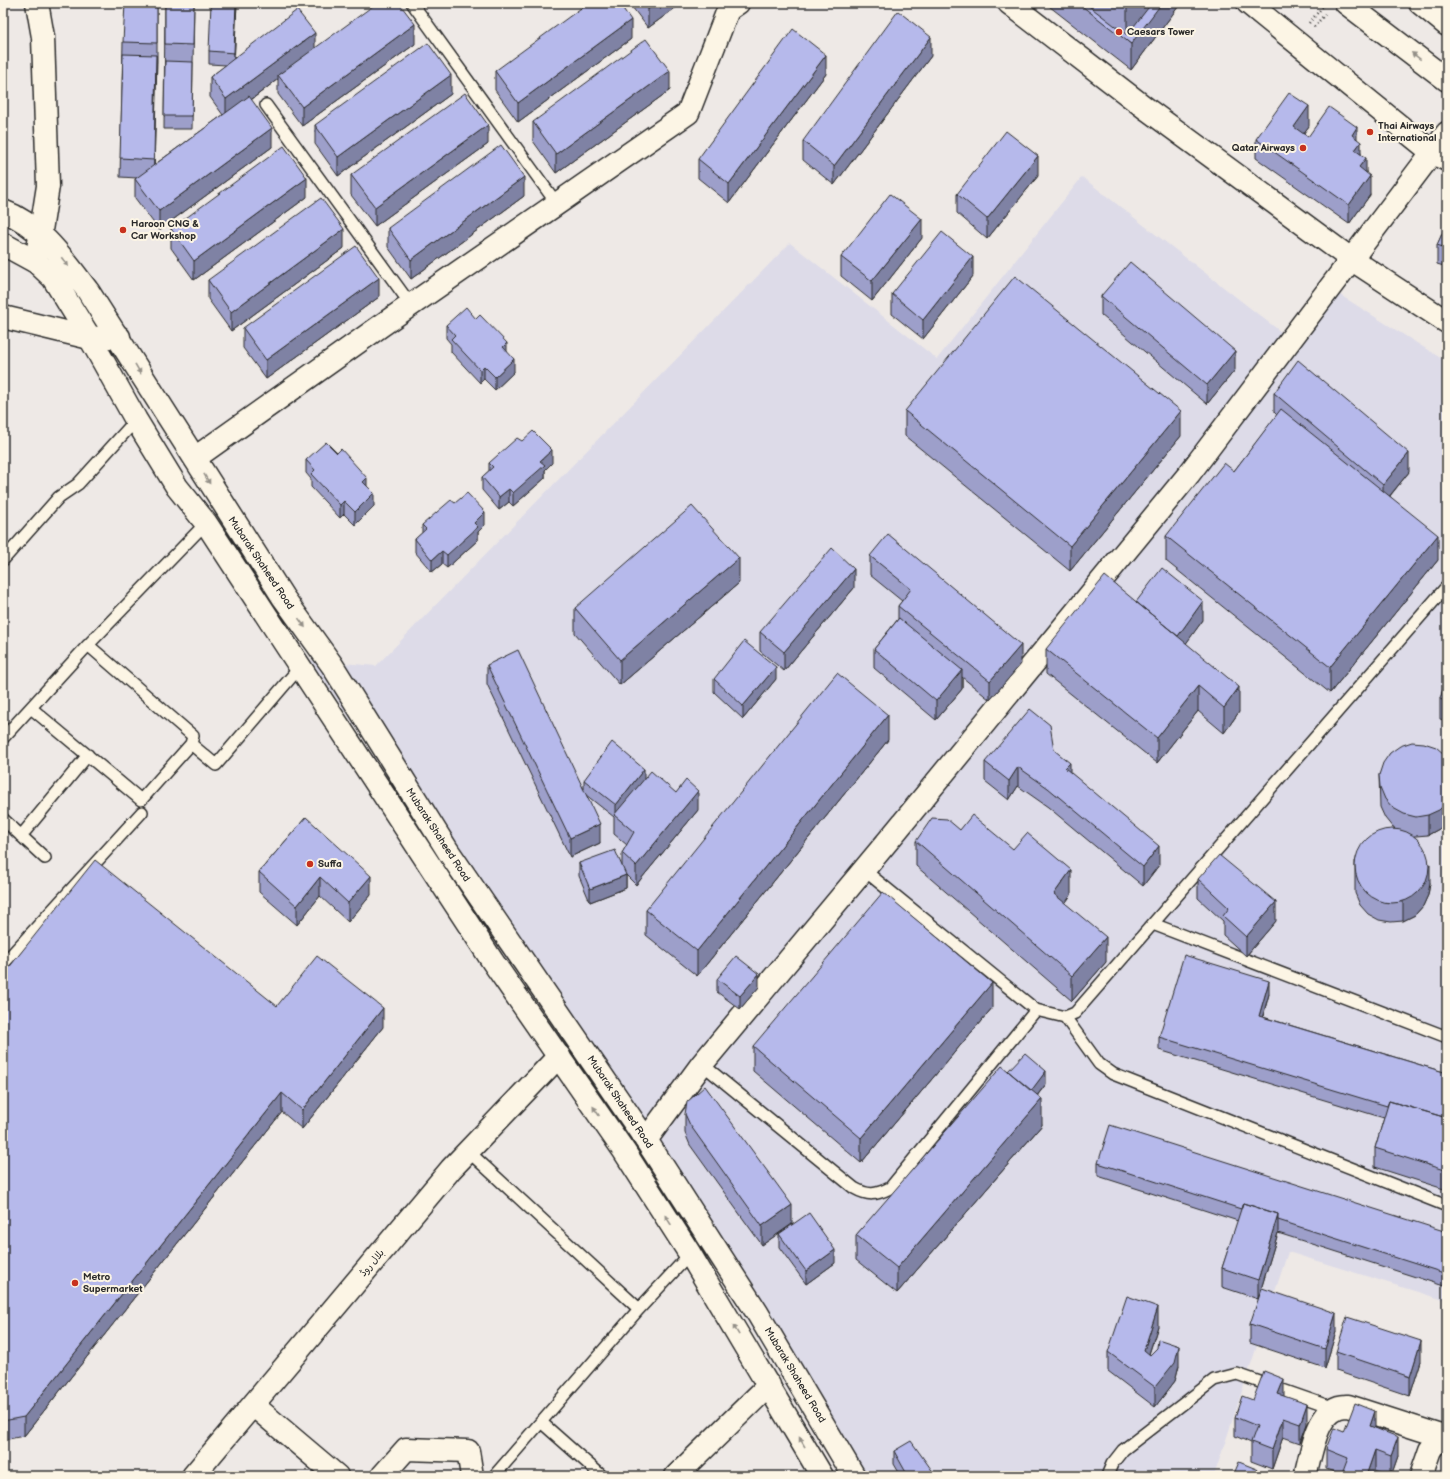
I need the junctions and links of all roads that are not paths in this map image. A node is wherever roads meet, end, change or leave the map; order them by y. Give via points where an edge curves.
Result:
1 (37, 3) edge
2 (412, 3) edge
3 (738, 3) edge
4 (1009, 3) edge
5 (1248, 3) edge
6 (1420, 3) edge
7 (1338, 6) edge
8 (1447, 25) edge
9 (1447, 80) edge
10 (266, 105) dead end
11 (1447, 133) edge
12 (1440, 156) edge
13 (557, 204) junction
14 (3, 211) edge
15 (42, 236) junction
16 (3, 244) edge
17 (1351, 259) junction
18 (36, 262) junction
19 (411, 305) junction
20 (3, 317) edge
21 (1447, 322) edge
22 (119, 337) junction
23 (90, 338) junction
24 (136, 420) junction
25 (195, 458) junction
26 (206, 523) junction
27 (3, 560) edge
28 (1447, 586) edge
29 (88, 645) junction
30 (300, 667) junction
31 (31, 708) junction
32 (3, 738) edge
33 (191, 744) junction
34 (88, 755) junction
35 (142, 812) dead end
36 (3, 819) edge
37 (21, 836) junction
38 (45, 858) dead end
39 (864, 870) junction
40 (1153, 924) junction
41 (3, 964) edge
42 (1036, 1010) junction
43 (1065, 1017) junction
44 (1447, 1037) edge
45 (559, 1056) junction
46 (702, 1064) junction
47 (646, 1140) junction
48 (468, 1151) junction
49 (1447, 1206) edge
50 (690, 1254) junction
51 (639, 1309) junction
52 (769, 1385) junction
53 (252, 1405) junction
54 (1334, 1408) junction
55 (541, 1422) junction
56 (1444, 1435) edge
57 (193, 1476) edge
58 (337, 1476) edge
59 (382, 1476) edge
60 (472, 1476) edge
61 (494, 1476) edge
62 (602, 1476) edge
63 (676, 1476) edge
64 (822, 1476) edge
65 (854, 1476) edge
66 (1107, 1476) edge
67 (1305, 1476) edge
68 (1421, 1476) edge

1 - 15 main road via 43,37 48,179
2 - 13 lane
3 - 13 main road via 728,10 688,113
4 - 17 main road via 1148,110
5 - 12 main road
6 - 8 main road
9 -> 7 main road
10 - 19 lane
11 - 12 main road
12 - 17 main road
13 - 19 main road
14 - 15 main road, Mubarak Shaheed Road
15 - 18 main road
15 -> 22 main road, Mubarak Shaheed Road via 88,291
16 - 18 main road
17 - 21 main road
17 - 39 main road via 1188,474
18 - 23 main road via 53,278
19 - 25 main road
20 - 23 main road
22 - 23 main road
22 -> 25 main road, Mubarak Shaheed Road
23 - 24 main road
24 - 26 main road via 177,487
24 - 27 lane via 78,484 59,497
25 -> 47 main road, Mubarak Shaheed Road via 279,590 332,665 448,851
26 - 29 lane
26 - 30 main road
28 - 40 lane
29 - 31 lane
29 - 33 lane via 193,736
30 - 33 lane via 216,765
30 - 45 main road via 493,962
31 - 32 lane
31 - 34 lane
33 - 34 lane via 141,800
34 - 37 lane
35 - 41 lane
36 - 37 lane
37 - 38 lane
39 - 42 lane
39 - 46 main road
40 - 43 lane via 1076,1013
40 - 44 lane
42 - 43 lane
42 - 46 lane via 890,1188 878,1194 865,1194 854,1188
43 - 49 lane via 1099,1064 1113,1074
45 - 48 main road, بلال روڈ
50 -> 45 main road
46 - 47 main road
47 - 65 main road, Mubarak Shaheed Road via 758,1314
48 - 51 lane
48 - 53 main road, بلال روڈ
50 - 51 lane
52 -> 50 main road
51 - 55 lane
52 - 63 main road
64 -> 52 main road
53 - 57 main road, بلال روڈ
53 - 58 main road
54 - 56 main road via 1348,1406
54 - 66 lane via 1237,1374 1214,1380 1123,1450 1112,1464
54 - 67 main road via 1322,1419
55 - 61 lane
55 - 62 lane
56 - 68 main road via 1430,1450
59 - 60 main road via 406,1449 468,1451

